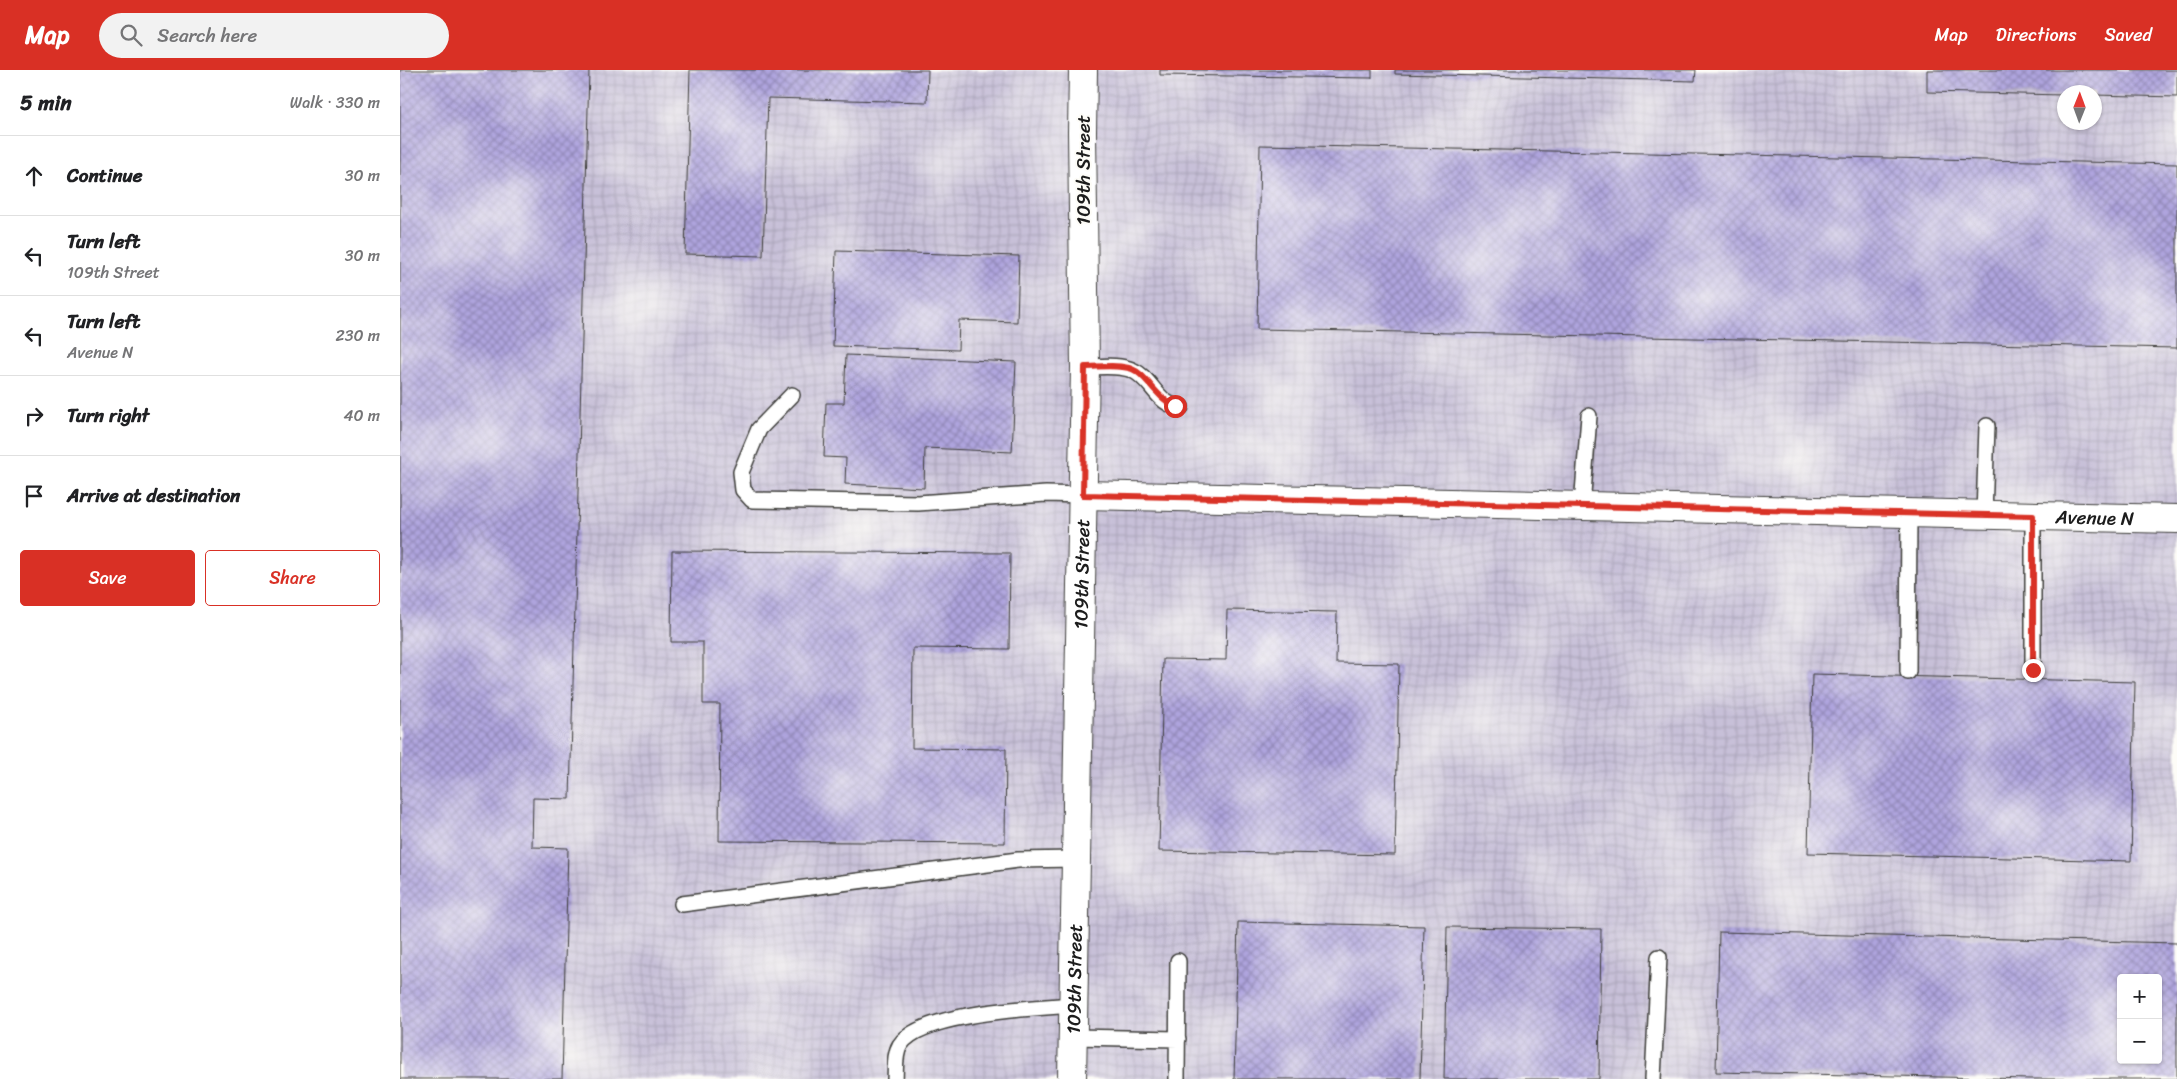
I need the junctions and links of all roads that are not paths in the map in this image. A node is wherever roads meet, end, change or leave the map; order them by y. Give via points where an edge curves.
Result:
1 (1083, 70) edge
2 (1085, 367) junction
3 (792, 395) dead end
4 (1181, 407) dead end
5 (1589, 416) dead end
6 (1987, 426) dead end
7 (1083, 495) junction
8 (1582, 506) junction
9 (1909, 514) junction
10 (1984, 515) junction
11 (2033, 516) junction
12 (2177, 520) edge
13 (2033, 670) dead end
14 (1908, 672) dead end
15 (1075, 859) junction
16 (682, 904) dead end
17 (1659, 957) dead end
18 (1178, 961) dead end
19 (1074, 1005) junction
20 (1073, 1036) junction
21 (1178, 1039) junction
22 (896, 1079) edge
23 (1072, 1079) edge
24 (1177, 1079) edge
25 (1653, 1079) edge

1 - 2 street, 109th Street
2 - 4 lane via 1131,369 1166,402
2 - 7 street, 109th Street
3 - 7 lane via 759,429 741,472 743,490 752,500 918,503 1046,494
5 - 8 lane
6 - 10 lane
7 - 8 street, Avenue N
7 - 15 street, 109th Street
8 - 9 street, Avenue N
9 - 10 street, Avenue N
9 - 14 lane
10 - 11 street, Avenue N
11 - 12 street, Avenue N
11 - 13 lane
15 - 16 lane via 1018,860
15 - 19 street, 109th Street
17 - 25 lane
18 - 21 lane
19 - 20 street, 109th Street
19 - 22 lane via 974,1014 921,1028 910,1034 900,1046
20 - 21 lane
20 - 23 street, 109th Street
21 - 24 lane

